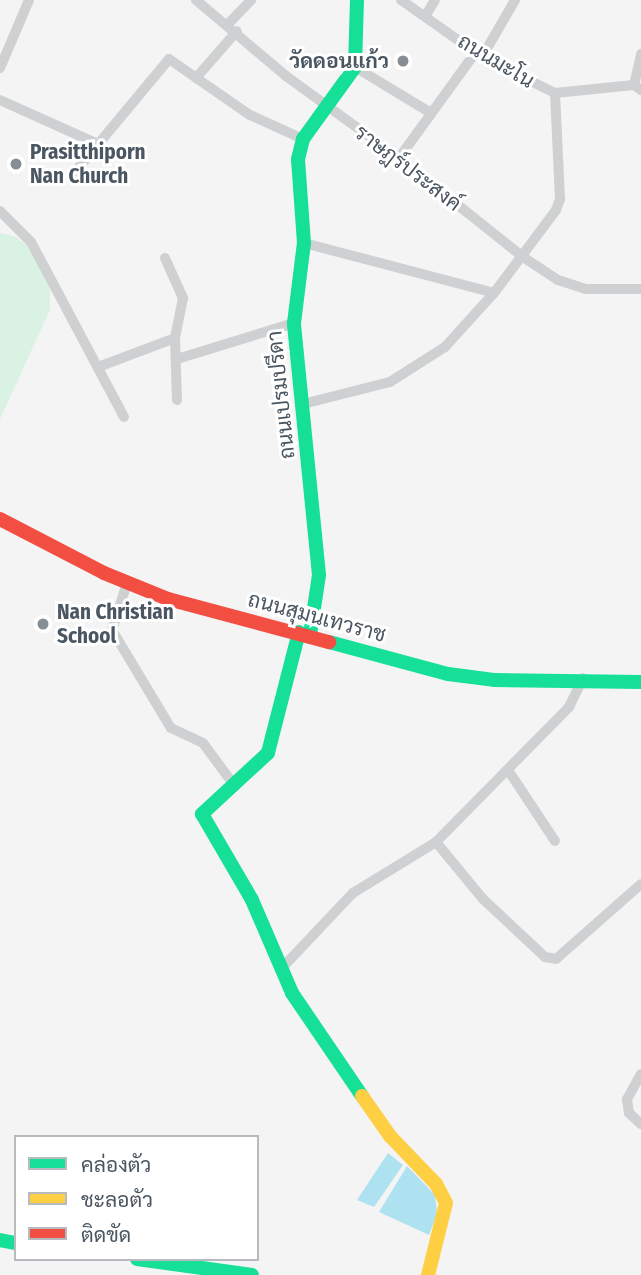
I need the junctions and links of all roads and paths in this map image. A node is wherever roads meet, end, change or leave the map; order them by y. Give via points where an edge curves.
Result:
1 (29, 0) edge
2 (196, 0) edge
3 (251, 0) edge
4 (358, 0) edge
5 (401, 0) edge
6 (435, 0) edge
7 (516, 0) edge
8 (426, 15) junction
9 (229, 23) junction
10 (237, 31) junction
11 (641, 54) edge
12 (479, 55) junction
13 (355, 67) junction
14 (0, 68) edge
15 (196, 78) junction
16 (638, 88) edge
17 (555, 93) junction
18 (0, 100) edge
19 (325, 106) junction
20 (431, 113) junction
21 (303, 139) junction
22 (98, 144) junction
23 (399, 158) junction
24 (75, 172) dead end
25 (0, 211) edge
26 (304, 243) junction
27 (523, 257) junction
28 (165, 258) dead end
29 (641, 289) edge
30 (494, 293) junction
31 (294, 323) junction
32 (175, 338) junction
33 (177, 359) junction
34 (98, 367) junction
35 (177, 400) dead end
36 (303, 404) junction
37 (124, 417) dead end
38 (0, 519) edge
39 (127, 583) junction
40 (304, 634) junction
41 (583, 678) junction
42 (641, 682) edge
43 (508, 770) junction
44 (234, 785) junction
45 (555, 841) dead end
46 (436, 842) junction
47 (641, 884) edge
48 (282, 968) junction
49 (641, 1074) edge
50 (641, 1124) edge
51 (165, 1261) edge
52 (234, 1266) edge
53 (252, 1275) edge
54 (428, 1275) edge

1 - 14 street
2 - 9 street, ราษฎร์ประสงค์
3 - 9 street
4 - 13 street
5 - 8 street, ถนนมะโน
6 - 8 street
7 - 12 street
8 - 12 street, ถนนมะโน
9 - 10 street, ราษฎร์ประสงค์
10 - 15 street
10 - 19 street, ราษฎร์ประสงค์
11 - 16 street
12 - 17 street, ถนนมะโน
12 - 20 street
13 - 19 street, ถนนเปรมปรีดา
13 - 20 street
15 - 21 street via 250,115
15 - 22 street via 169,59
16 - 17 street, ถนนมะโน
17 - 27 street via 560,199
18 - 22 street
19 - 21 street, ถนนเปรมปรีดา
19 - 23 street, ราษฎร์ประสงค์
20 - 23 street
21 - 26 street, ถนนเปรมปรีดา via 298,159
22 - 24 street
23 - 27 street, ราษฎร์ประสงค์
25 - 34 street via 32,242
26 - 30 street
26 - 31 street, ถนนเปรมปรีดา
27 - 29 street, ราษฎร์ประสงค์ via 558,280 586,289
27 - 30 street
28 - 32 street via 183,298
30 - 36 street via 445,347 390,382
31 - 33 street
31 - 36 street, ถนนเปรมปรีดา
32 - 33 street
32 - 34 street
33 - 35 street
34 - 37 street
36 - 40 street, ถนนเปรมปรีดา via 319,575
38 - 39 street, ถนนสุมนเทวราช
39 - 40 street, ถนนสุมนเทวราช via 169,599
39 - 44 street via 112,630 171,728 203,743
40 - 41 street, ถนนสุมนเทวราช via 448,674 494,680
40 - 44 street, ถนนเปรมปรีดา via 275,738 268,753
41 - 42 street, ถนนสุมนเทวราช
41 - 43 street via 569,707
43 - 45 street
43 - 46 street
44 - 48 street, ถนนเปรมปรีดา via 202,814 252,900
46 - 47 street via 483,899 545,957 556,959
46 - 48 street via 353,893
48 - 54 street via 313,1027 390,1136 436,1184 446,1203
49 - 50 street via 627,1099 629,1112
51 - 52 street
52 - 53 street

